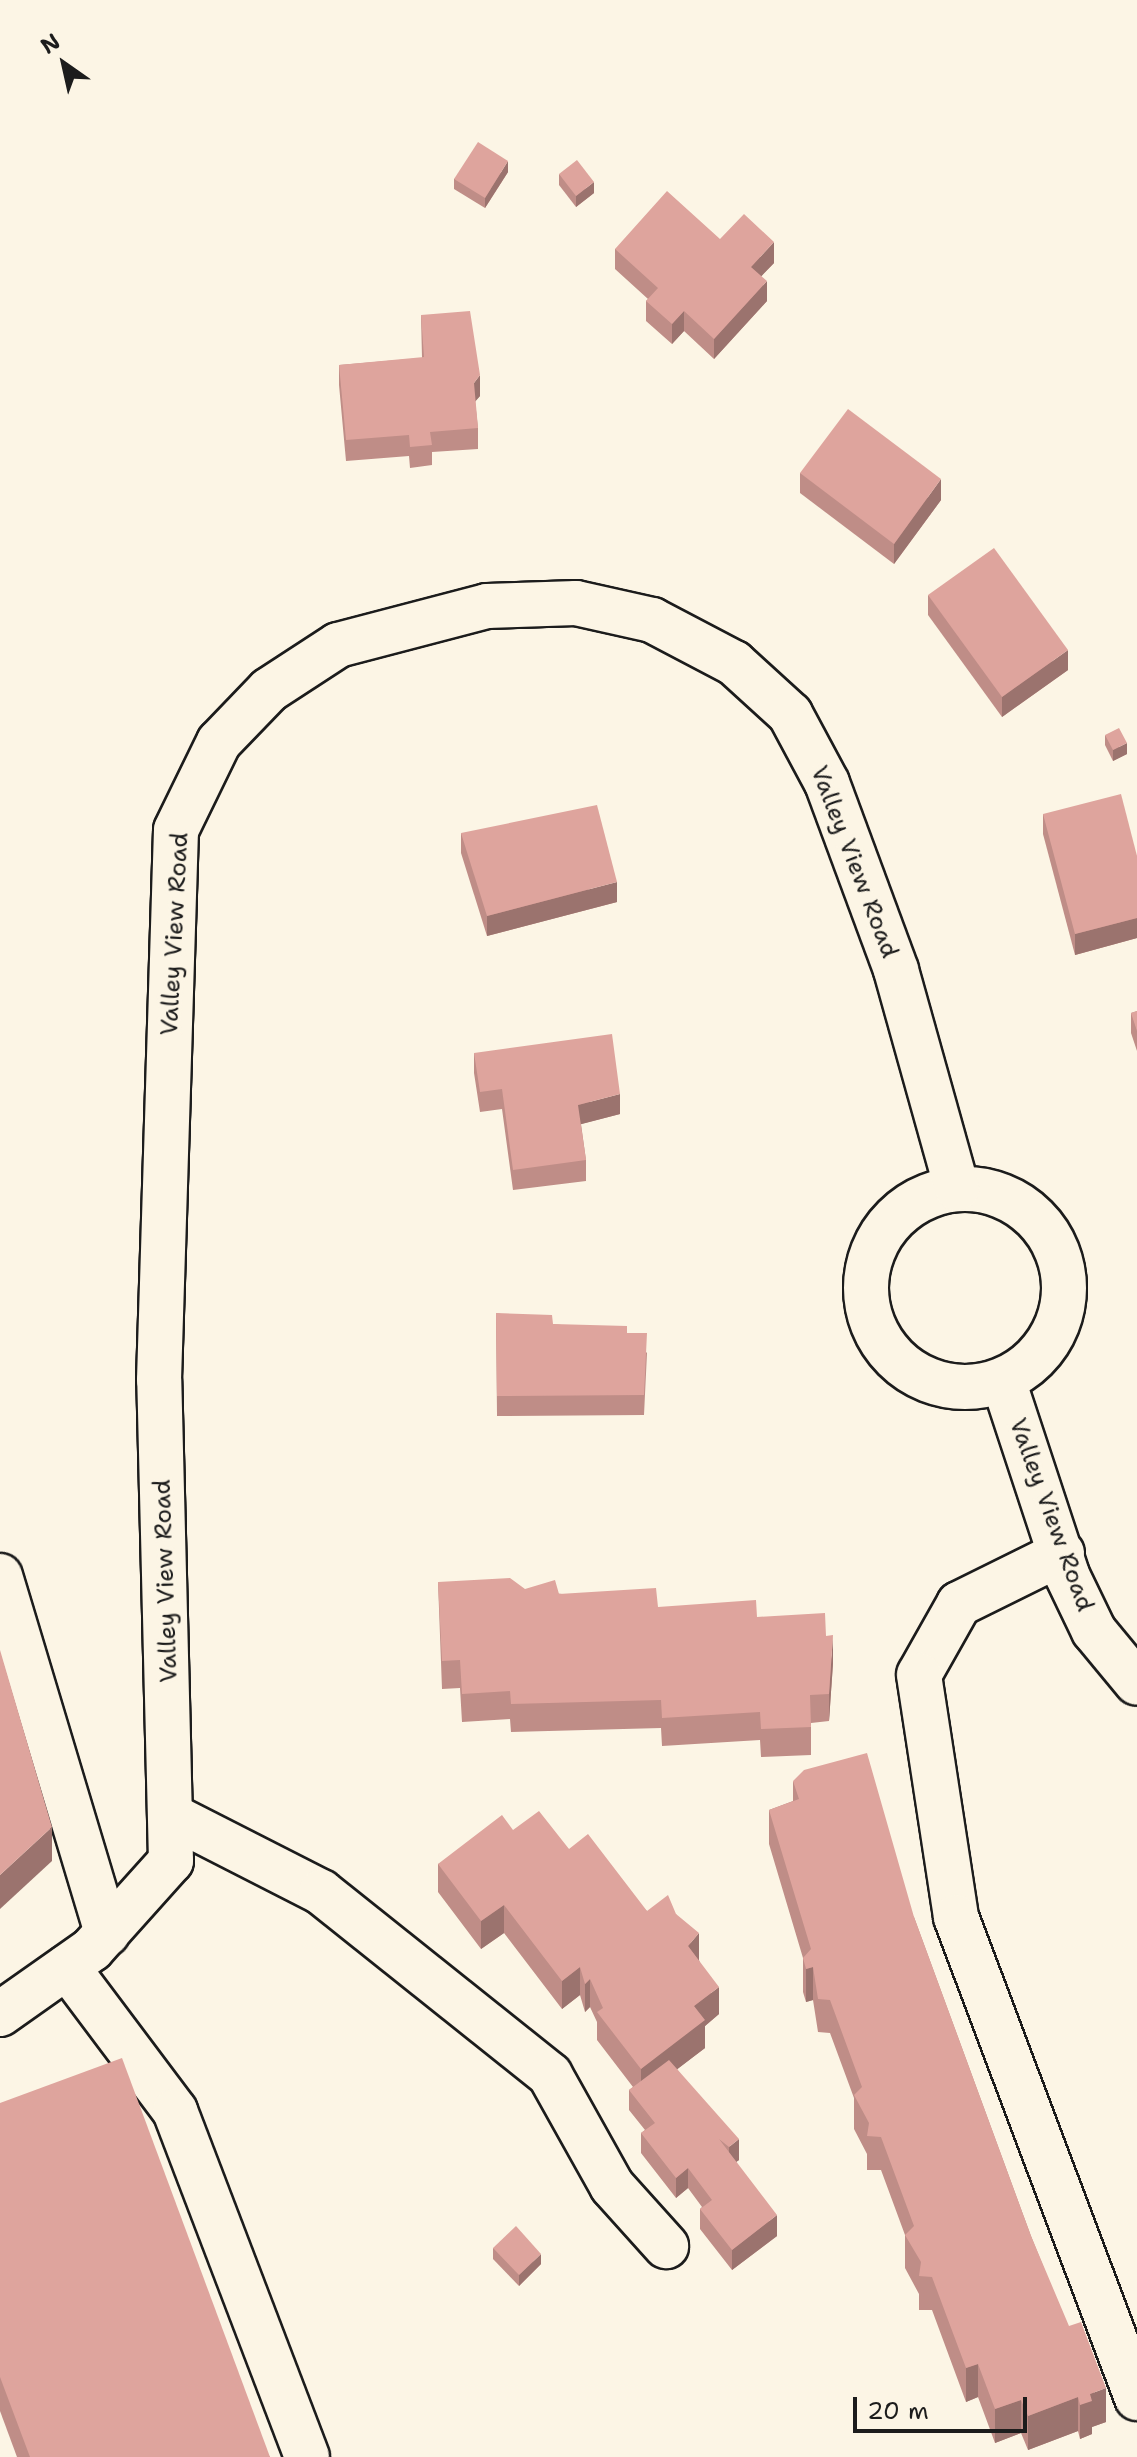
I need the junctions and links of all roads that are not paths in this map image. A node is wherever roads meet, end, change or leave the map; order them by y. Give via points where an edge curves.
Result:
1 (957, 1189) junction
2 (988, 1383) junction
3 (1062, 1553) junction
4 (0, 1576) edge
5 (1137, 1683) edge
6 (172, 1816) junction
7 (107, 1933) junction
8 (67, 1967) junction
9 (0, 2014) edge
10 (666, 2246) dead end
11 (1137, 2398) edge
12 (307, 2457) edge

1 - 2 street via 1008,1199 1047,1232 1063,1280 1055,1329 1024,1367
1 - 2 street via 900,1212 868,1264 865,1296 889,1353 941,1385
1 - 6 street, Valley View Road via 896,970 827,783 790,714 734,663 636,617 576,603 487,606 338,645 269,690 219,742 176,830 159,1380
2 - 3 street, Valley View Road
3 - 5 street, Valley View Road via 1094,1631
3 - 11 street via 959,1604 919,1675 956,1917
4 - 7 street
6 - 7 street, Valley View Road via 171,1861
6 - 10 street via 321,1892 550,2075 612,2186
7 - 8 street, Valley View Road
8 - 9 street, Valley View Road
8 - 12 street via 175,2111

